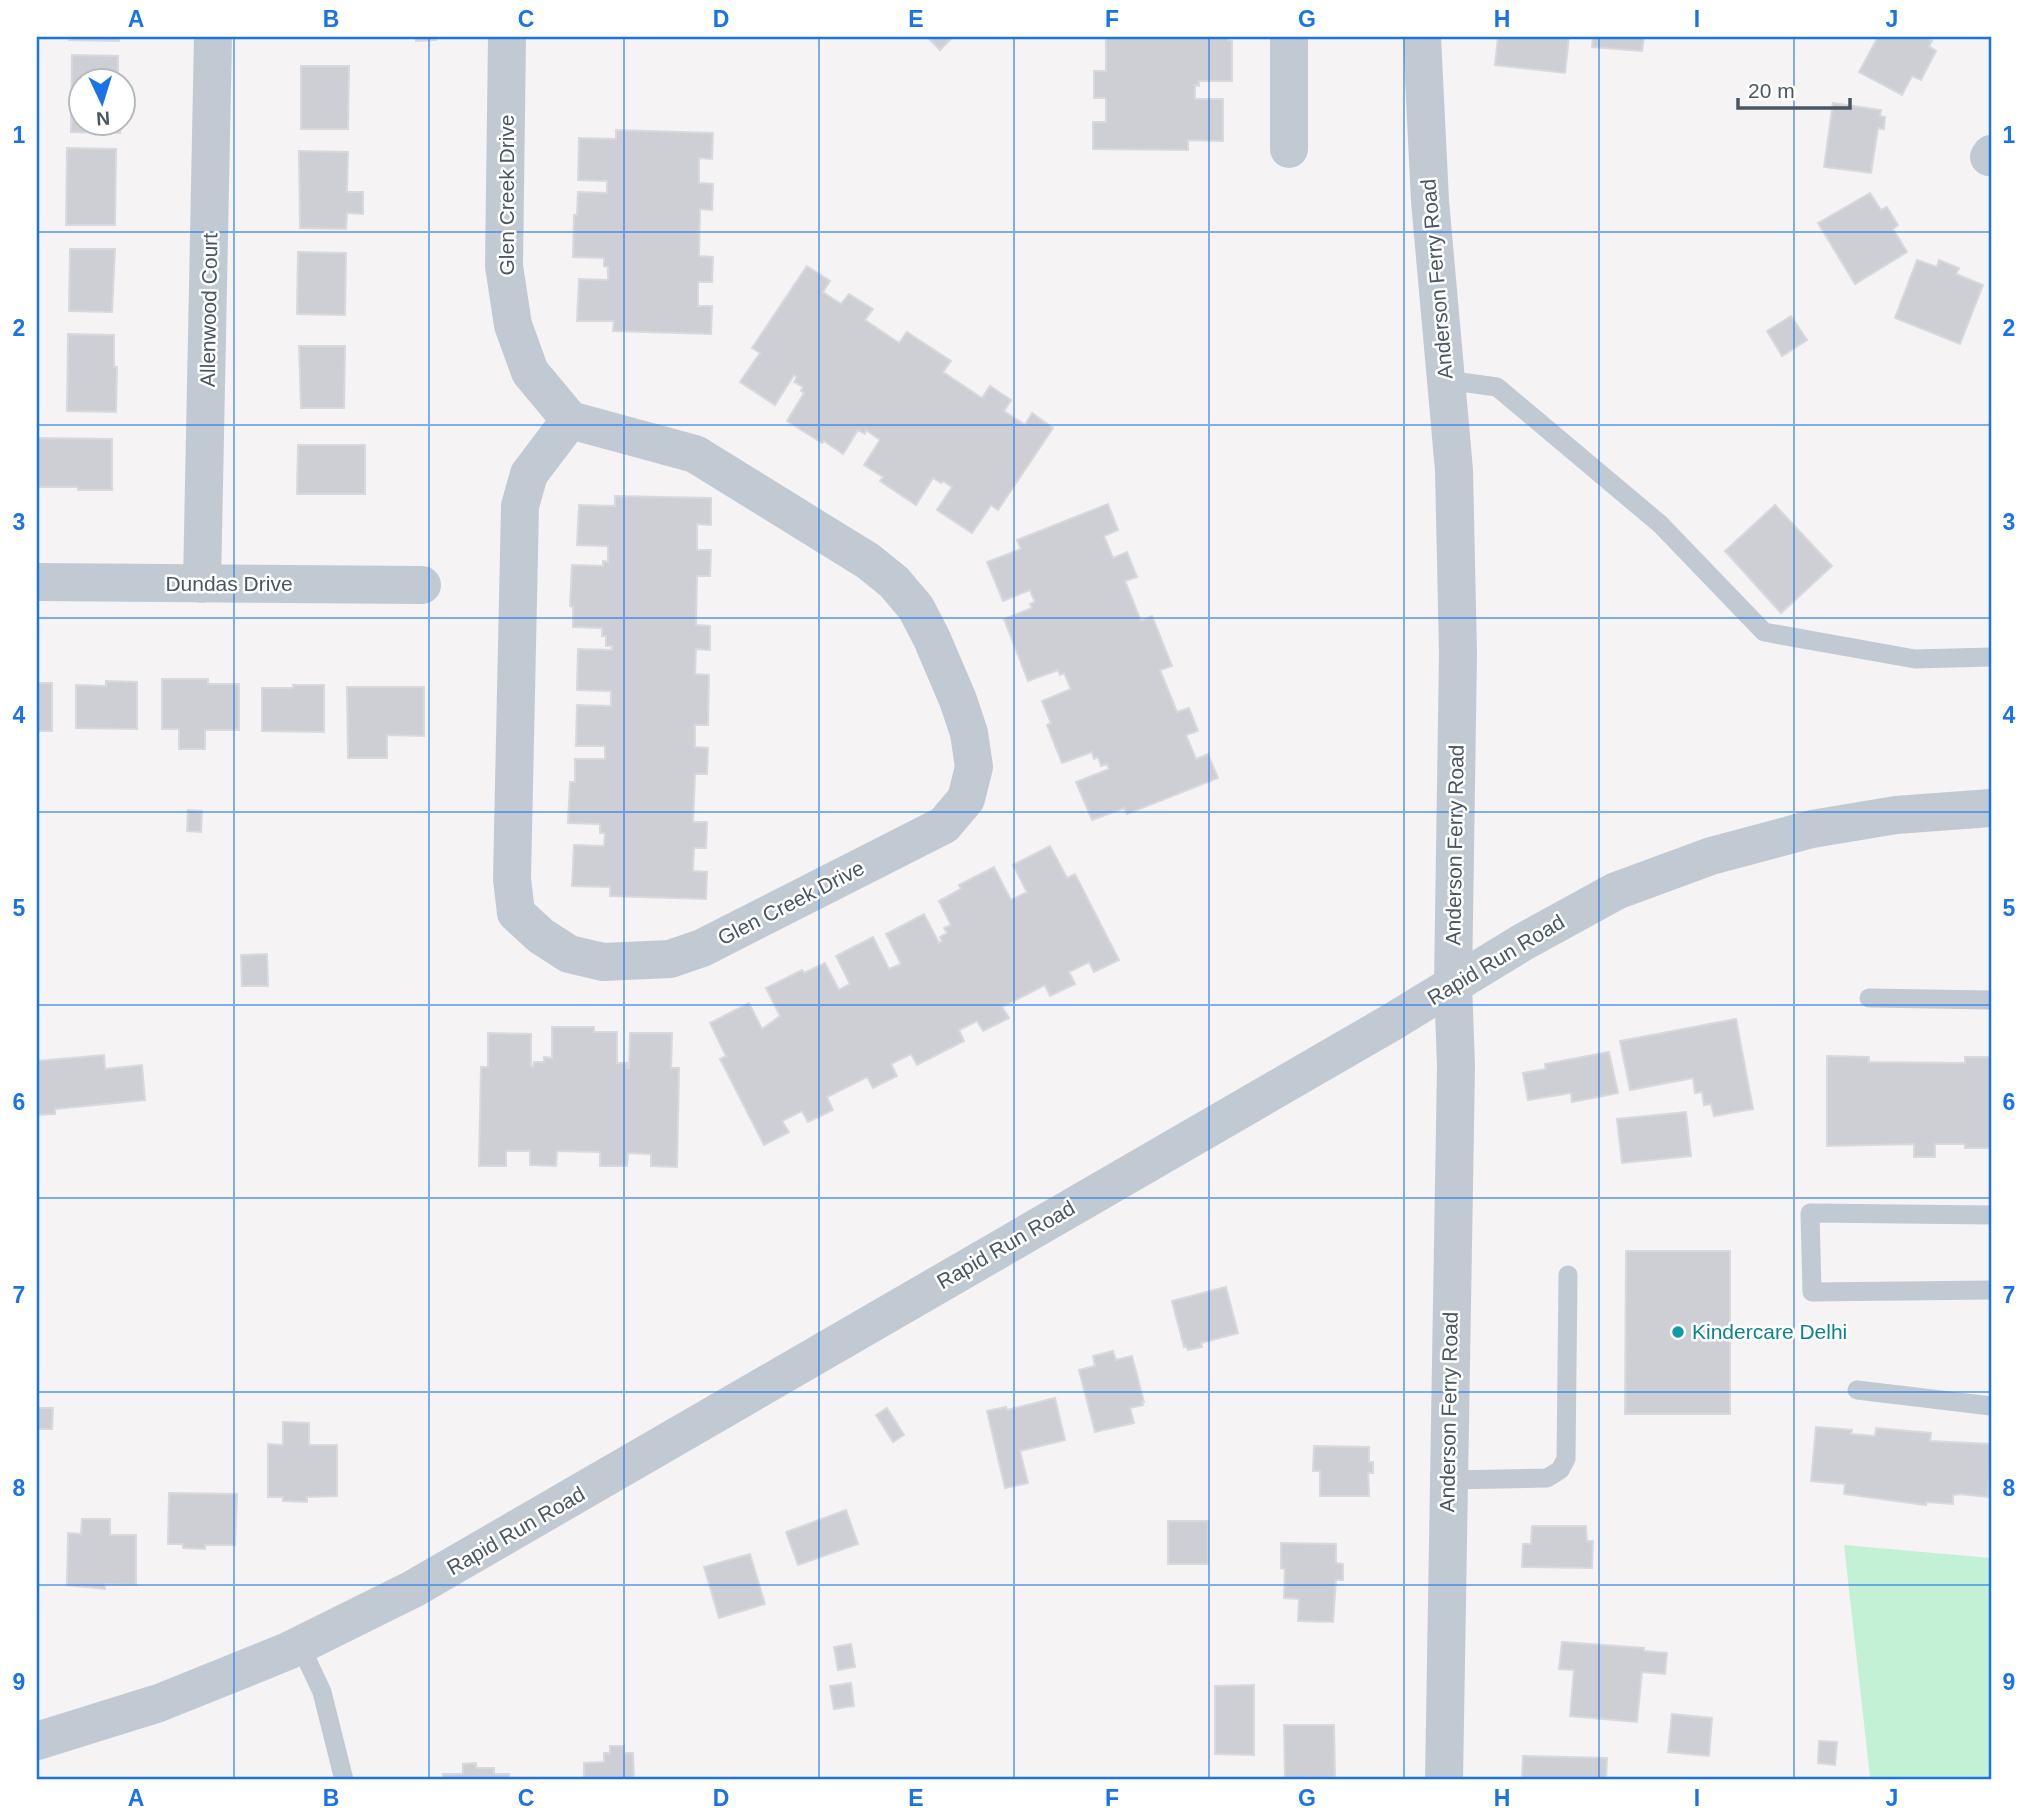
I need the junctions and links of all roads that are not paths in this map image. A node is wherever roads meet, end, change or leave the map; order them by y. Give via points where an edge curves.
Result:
1 (213, 37) edge
2 (507, 37) edge
3 (1289, 37) edge
4 (1422, 37) edge
5 (1289, 149) dead end
6 (1446, 380) junction
7 (570, 420) junction
8 (37, 582) edge
9 (202, 584) junction
10 (422, 585) dead end
11 (1991, 657) edge
12 (1991, 808) edge
13 (1453, 984) junction
14 (1869, 998) dead end
15 (1991, 1000) edge
16 (1991, 1215) edge
17 (1568, 1275) dead end
18 (1991, 1290) edge
19 (1857, 1390) dead end
20 (1991, 1406) edge
21 (1448, 1480) junction
22 (300, 1645) junction
23 (37, 1741) edge
24 (344, 1780) edge
25 (1444, 1780) edge

1 - 9 street, Allenwood Court
2 - 7 street, Glen Creek Drive via 505,266 513,325 530,372
3 - 5 street
4 - 6 street, Anderson Ferry Road
6 - 11 lane via 1497,387 1660,524 1764,632 1915,659
6 - 13 street, Anderson Ferry Road via 1454,470 1458,653
7 - 7 street, Glen Creek Drive via 529,474 520,506 512,879 516,912 569,954 603,961 670,959 702,948 944,825 966,799 974,767 969,733 932,639 916,608 894,582 868,561 695,454
8 - 9 street, Dundas Drive
9 - 10 street, Dundas Drive
12 - 13 street, Rapid Run Road via 1896,815 1812,829 1711,856 1616,891
13 - 21 street, Anderson Ferry Road via 1456,1066
13 - 22 street, Rapid Run Road via 489,1547
14 - 15 lane
16 - 18 lane via 1810,1213 1812,1292
17 - 21 lane via 1566,1459 1560,1470 1547,1478
19 - 20 lane
21 - 25 street, Anderson Ferry Road
22 - 23 street, Rapid Run Road via 159,1703
22 - 24 lane via 322,1692

